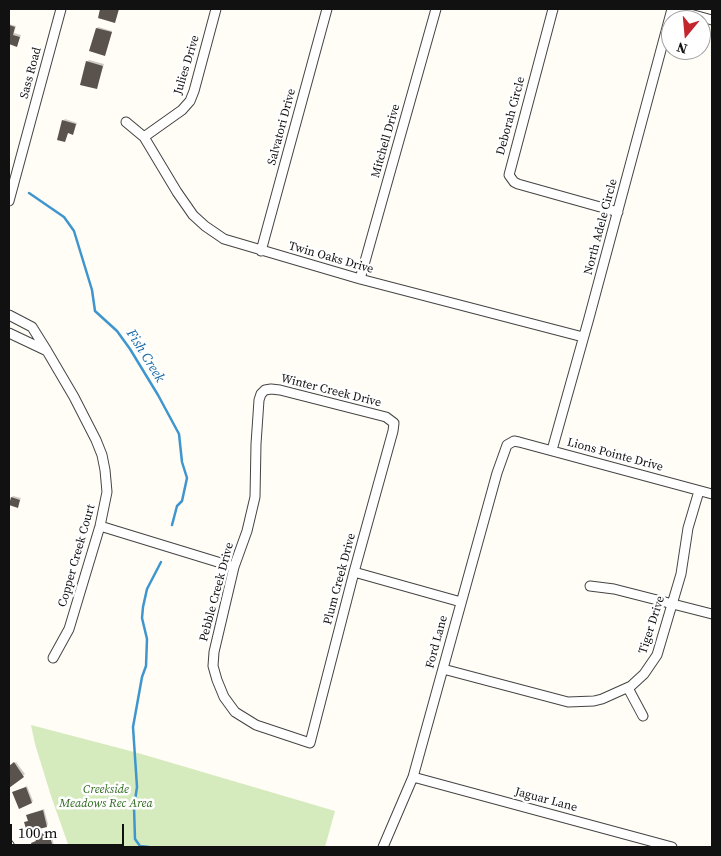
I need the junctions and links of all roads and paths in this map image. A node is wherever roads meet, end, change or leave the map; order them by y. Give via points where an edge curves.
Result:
1 (61, 9) edge
2 (216, 9) edge
3 (327, 9) edge
4 (436, 9) edge
5 (554, 9) edge
6 (672, 9) edge
7 (712, 20) edge
8 (126, 122) dead end
9 (144, 138) junction
10 (9, 201) edge
11 (618, 212) junction
12 (261, 251) junction
13 (360, 279) junction
14 (9, 315) edge
15 (9, 334) edge
16 (583, 337) junction
17 (47, 351) junction
18 (261, 394) joint
19 (394, 423) joint
20 (510, 442) joint
21 (552, 450) junction
22 (699, 491) junction
23 (712, 494) edge
24 (100, 526) junction
25 (234, 567) junction
26 (354, 572) junction
27 (590, 586) dead end
28 (461, 602) junction
29 (673, 603) junction
30 (712, 614) edge
31 (53, 658) dead end
32 (443, 669) junction
33 (628, 688) junction
34 (643, 716) dead end
35 (310, 743) joint
36 (412, 777) junction
37 (382, 847) edge
38 (672, 847) edge

1 - 10 street, Sass Road
2 - 9 street, Julies Drive via 190,101
3 - 12 street, Salvatori Drive
4 - 13 street, Mitchell Drive
5 - 11 street, Deborah Circle via 509,175 518,184
6 - 7 street
6 - 11 street, North Adele Circle
8 - 9 street, Twin Oaks Drive
9 - 12 street, Twin Oaks Drive via 198,220 224,240
11 - 16 street, North Adele Circle
12 - 13 street, Twin Oaks Drive
13 - 16 street, Twin Oaks Drive
14 - 17 street, Copper Creek Court via 32,327
15 - 17 street
16 - 21 street, North Adele Circle
17 - 24 street, Copper Creek Court via 102,455 106,492
18 - 19 street, Winter Creek Drive via 265,390 280,390 386,417
18 - 25 street, Pebble Creek Drive via 258,400 255,496
19 - 26 street, Plum Creek Drive
20 - 21 street, Lions Pointe Drive
20 - 28 street, Ford Lane via 504,451
21 - 22 street, Lions Pointe Drive
22 - 23 street, Lions Pointe Drive
22 - 29 street, Tiger Drive
24 - 25 street
24 - 31 street, Copper Creek Court via 69,629
25 - 35 street, Pebble Creek Drive via 214,652 213,666 224,697 235,712 256,726
26 - 28 street
26 - 35 street, Plum Creek Drive
27 - 29 street
28 - 32 street, Ford Lane
29 - 30 street
29 - 33 street, Tiger Drive via 657,655 644,674
32 - 33 street, Tiger Drive via 568,702 594,701
32 - 36 street, Ford Lane
33 - 34 street
36 - 37 street, Ford Lane
36 - 38 street, Jaguar Lane

